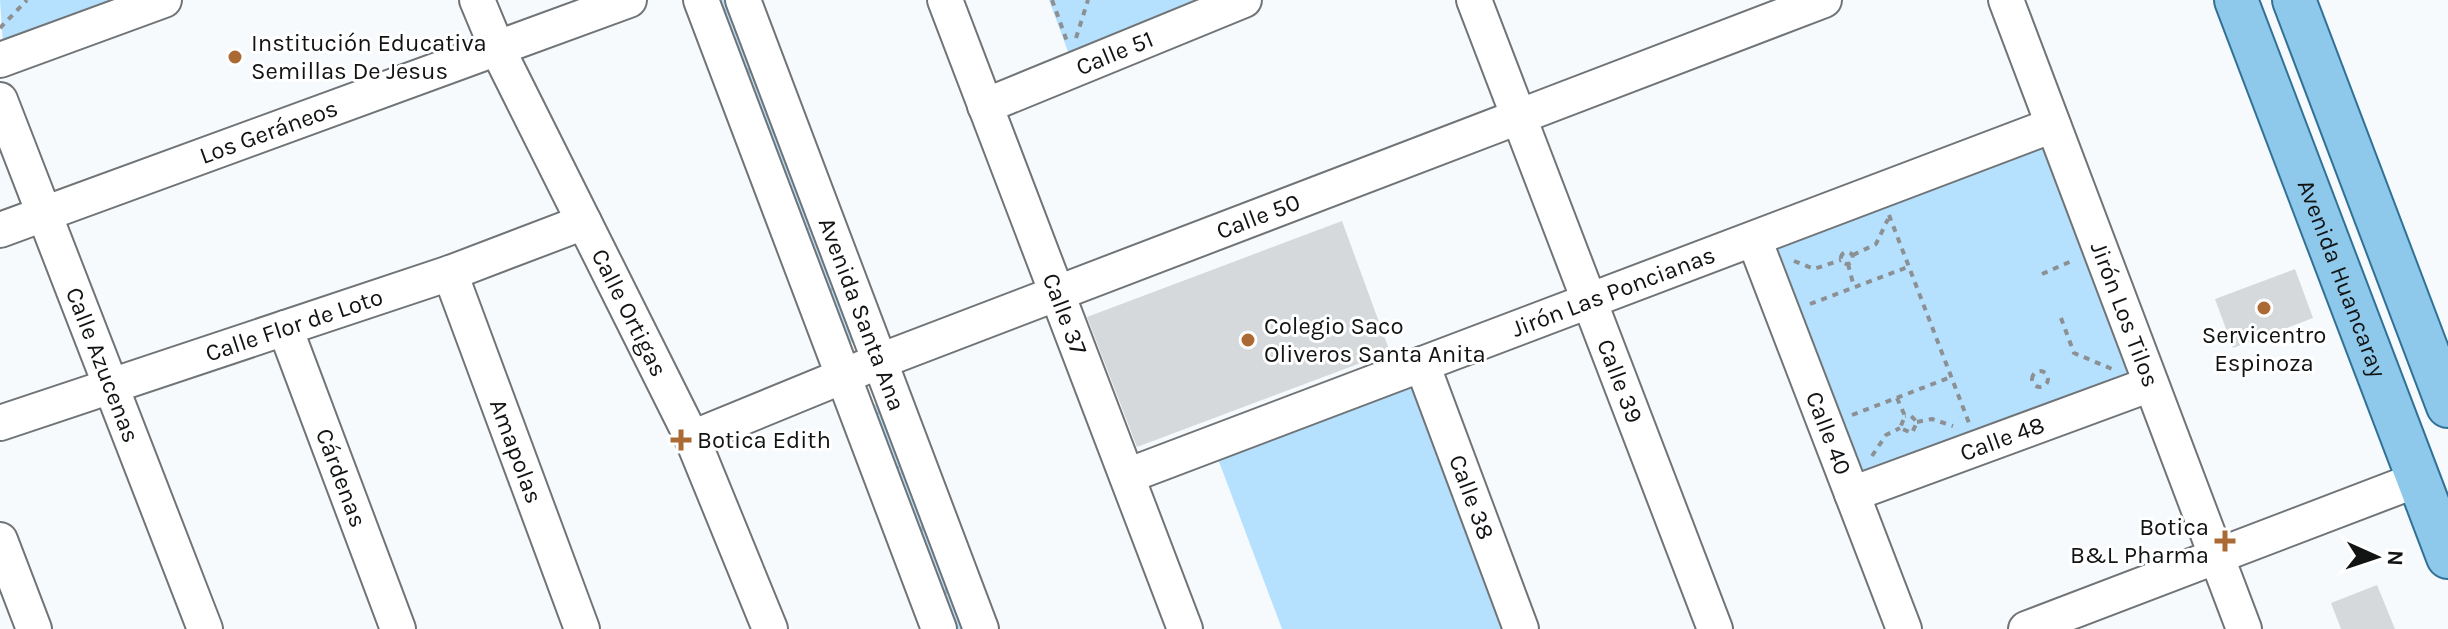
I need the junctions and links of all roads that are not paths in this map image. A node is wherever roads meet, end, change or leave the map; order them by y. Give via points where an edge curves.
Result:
1 (164, 0) edge
2 (477, 0) edge
3 (629, 0) edge
4 (701, 0) edge
5 (743, 0) edge
6 (945, 0) edge
7 (1244, 0) edge
8 (1474, 0) edge
9 (1824, 0) edge
10 (2006, 0) edge
11 (2236, 0) edge
12 (2294, 0) edge
13 (497, 48) junction
14 (0, 60) edge
15 (0, 100) edge
16 (985, 106) junction
17 (1517, 118) junction
18 (2053, 125) junction
19 (45, 214) junction
20 (584, 222) junction
21 (0, 230) edge
22 (1754, 239) junction
23 (450, 273) junction
24 (1057, 294) junction
25 (1590, 301) junction
26 (285, 328) junction
27 (880, 361) junction
28 (1422, 364) junction
29 (843, 376) junction
30 (2138, 379) junction
31 (111, 385) junction
32 (2448, 406) edge
33 (0, 423) edge
34 (692, 438) junction
35 (1127, 476) junction
36 (2419, 479) junction
37 (1852, 494) junction
38 (0, 540) edge
39 (2217, 556) junction
40 (2448, 557) edge
41 (1515, 628) edge
42 (34, 629) edge
43 (205, 629) edge
44 (398, 629) edge
45 (582, 629) edge
46 (770, 629) edge
47 (939, 629) edge
48 (981, 629) edge
49 (1185, 629) edge
50 (1715, 629) edge
51 (1904, 629) edge
52 (2026, 629) edge
53 (2244, 629) edge

1 - 14 street
2 - 13 street, Calle Ortigas
3 - 13 street, Los Geráneos
4 - 29 street, Avenida Santa Ana
5 - 27 street, Avenida Santa Ana
6 - 16 street, Calle 37
7 - 16 street, Calle 51
8 - 17 street, Calle 39
9 - 17 street, Calle 50
10 - 18 street, Jirón Los Tilos
11 - 36 main road, Avenida Huancaray
12 - 32 main road
13 - 19 street, Los Geráneos
13 - 20 street, Calle Ortigas
15 - 19 street, Calle Azucenas
16 - 24 street, Calle 37
17 - 24 street, Calle 50
17 - 25 street, Calle 39
18 - 22 street, Jirón Las Poncianas
18 - 30 street, Jirón Los Tilos
19 - 21 street, Los Geráneos
19 - 31 street, Calle Azucenas
20 - 23 street, Calle Flor de Loto
20 - 34 street, Calle Ortigas
22 - 25 street, Jirón Las Poncianas
22 - 37 street, Calle 40
23 - 26 street, Calle Flor de Loto
23 - 45 street, Amapolas
24 - 27 street, Calle 50
24 - 35 street, Calle 37
25 - 28 street, Jirón Las Poncianas
25 - 50 street, Calle 39
26 - 31 street, Calle Flor de Loto
26 - 44 street, Cárdenas
27 - 29 street, Calle 50
27 - 48 street, Avenida Santa Ana
28 - 35 street, Jirón Las Poncianas
28 - 41 street, Calle 38
29 - 34 street, Calle 50
29 - 47 street, Avenida Santa Ana
30 - 37 street, Calle 48
30 - 39 street, Jirón Los Tilos
31 - 33 street, Calle Flor de Loto
31 - 43 street, Calle Azucenas
34 - 46 street, Calle Ortigas
35 - 49 street, Calle 37
36 - 39 street
36 - 40 main road, Avenida Huancaray
37 - 51 street, Calle 40
38 - 42 street
39 - 52 street
39 - 53 street, Jirón Los Tilos

